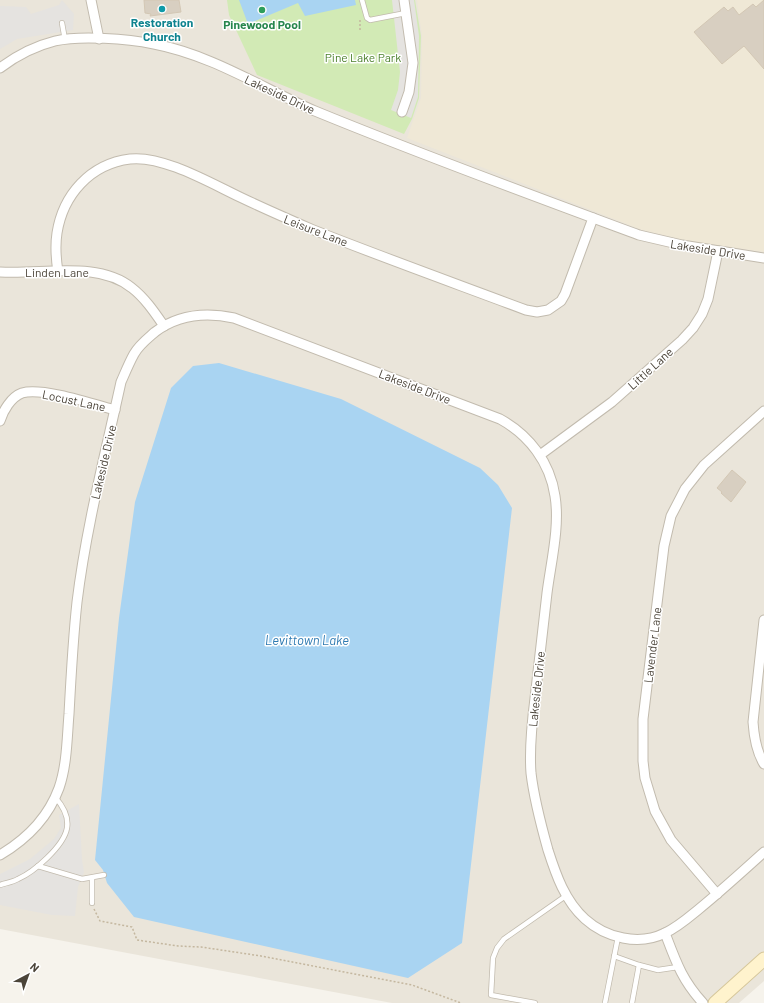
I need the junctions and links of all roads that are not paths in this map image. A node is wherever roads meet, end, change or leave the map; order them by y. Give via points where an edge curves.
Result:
1 (91, 0) edge
2 (362, 0) edge
3 (404, 0) edge
4 (406, 14) junction
5 (62, 23) dead end
6 (99, 39) junction
7 (65, 40) junction
8 (0, 68) edge
9 (402, 112) dead end
10 (593, 218) junction
11 (718, 251) junction
12 (764, 258) edge
13 (0, 272) edge
14 (58, 272) junction
15 (164, 326) junction
16 (115, 410) junction
17 (764, 411) edge
18 (0, 421) edge
19 (540, 455) junction
20 (764, 620) edge
21 (764, 764) edge
22 (55, 798) junction
23 (764, 852) edge
24 (0, 855) edge
25 (38, 866) junction
26 (104, 875) dead end
27 (92, 878) junction
28 (0, 884) edge
29 (718, 894) junction
30 (567, 896) junction
31 (92, 903) road end
32 (665, 933) junction
33 (618, 937) junction
34 (614, 956) junction
35 (764, 959) edge
36 (639, 965) junction
37 (678, 967) junction
38 (535, 1003) edge
39 (605, 1003) edge
40 (632, 1003) edge
41 (703, 1003) edge
42 (715, 1003) edge

1 - 6 street
2 - 4 lane via 367,18 370,20
3 - 4 street
4 - 9 street via 413,63 409,92
5 - 7 lane
6 - 7 street, Lakeside Drive
6 - 10 street, Lakeside Drive via 153,44 186,52 314,110
7 - 8 street, Lakeside Drive via 39,46
10 - 11 street, Lakeside Drive via 660,241
10 - 14 street, Leisure Lane via 565,294 548,310 533,312 312,229 167,164 155,160 130,159 95,171 69,198 56,234
11 - 12 street, Lakeside Drive
11 - 19 street, Little Lane via 708,299 693,328 612,402
13 - 14 street, Linden Lane
14 - 15 street, Linden Lane via 101,273 125,283 143,298
15 - 16 street, Lakeside Drive via 147,339 134,354 121,382
15 - 19 street, Lakeside Drive via 196,315 209,314 234,318 500,419 519,431
16 - 18 street, Locust Lane via 60,396 22,393 9,403
16 - 22 street, Lakeside Drive via 83,562 77,602 67,746
17 - 29 street, Lavender Lane via 704,465 685,489 671,516 664,546 643,719 644,766 655,811 671,840
19 - 30 street, Lakeside Drive via 555,494 556,522 531,736 531,772 543,833
20 - 21 street via 753,722 754,738
22 - 24 street, Lakeside Drive via 34,829
22 - 25 lane via 64,807 67,828 63,839
23 - 29 street, Lakeside Drive
25 - 27 lane via 82,879
25 - 28 lane via 19,879
26 - 27 lane
27 - 31 lane
29 - 32 street, Lakeside Drive via 681,924
30 - 33 street, Lakeside Drive via 578,913 590,924
30 - 38 lane via 504,939 493,958 491,995
32 - 33 street, Lakeside Drive via 640,939
32 - 37 street
33 - 34 lane
34 - 36 lane
34 - 39 lane
35 - 42 main road
36 - 37 lane via 658,970
36 - 40 lane
37 - 41 street via 688,986

